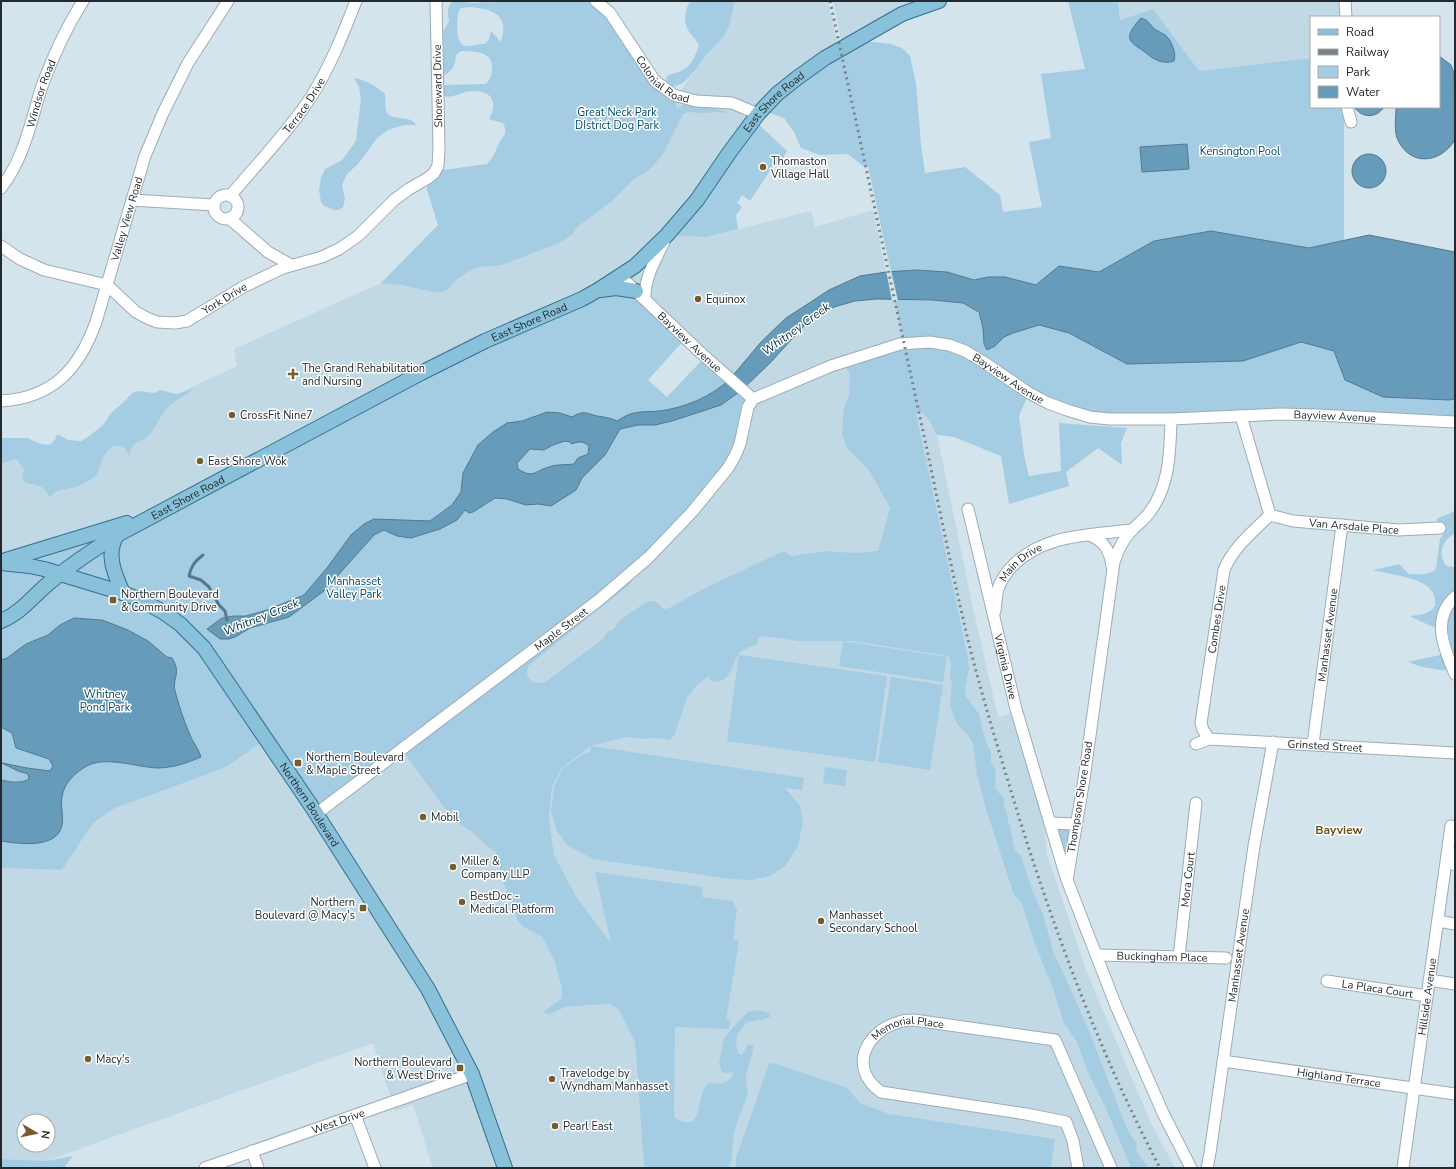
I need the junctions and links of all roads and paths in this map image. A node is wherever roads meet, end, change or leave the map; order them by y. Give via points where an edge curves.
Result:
1 (83, 1) edge
2 (228, 1) edge
3 (356, 1) edge
4 (436, 1) edge
5 (596, 1) edge
6 (939, 1) edge
7 (1345, 1) edge
8 (1346, 16) edge
9 (1348, 108) edge
10 (758, 114) junction
11 (1351, 122) dead end
12 (435, 171) joint
13 (1, 188) edge
14 (230, 196) junction
15 (132, 200) junction
16 (214, 205) junction
17 (230, 218) junction
18 (667, 235) junction
19 (1, 246) edge
20 (291, 265) junction
21 (620, 276) junction
22 (107, 285) junction
23 (598, 290) junction
24 (641, 295) junction
25 (753, 400) junction
26 (1, 401) edge
27 (1241, 416) junction
28 (1171, 419) junction
29 (1455, 422) edge
30 (968, 509) dead end
31 (156, 514) junction
32 (1270, 515) junction
33 (1342, 525) junction
34 (1440, 528) dead end
35 (1132, 530) junction
36 (117, 535) junction
37 (1089, 535) junction
38 (1, 563) edge
39 (1113, 568) junction
40 (60, 574) junction
41 (123, 593) junction
42 (1455, 597) edge
43 (1, 621) edge
44 (997, 630) junction
45 (1455, 674) edge
46 (1209, 739) junction
47 (1273, 742) junction
48 (1196, 744) dead end
49 (1313, 744) junction
50 (1455, 753) edge
51 (1196, 803) dead end
52 (316, 814) junction
53 (1050, 823) junction
54 (1076, 824) junction
55 (1451, 826) dead end
56 (1452, 859) edge
57 (1067, 880) junction
58 (1438, 921) junction
59 (1455, 924) edge
60 (1097, 955) junction
61 (1179, 957) junction
62 (1226, 958) dead end
63 (1430, 980) junction
64 (1327, 981) dead end
65 (1455, 984) edge
66 (1427, 996) junction
67 (1224, 1061) junction
68 (472, 1074) junction
69 (1414, 1089) junction
70 (1455, 1094) edge
71 (355, 1115) junction
72 (252, 1152) junction
73 (205, 1168) edge
74 (258, 1168) edge
75 (375, 1168) edge
76 (505, 1168) edge
77 (1078, 1168) edge
78 (1111, 1168) edge
79 (1191, 1168) edge
80 (1207, 1168) edge
81 (1403, 1168) edge

1 - 13 street, Windsor Road via 56,51 26,138 13,170
2 - 15 street, Valley View Road via 185,69 145,156
3 - 14 street, Terrace Drive via 311,97
4 - 12 street, Shoreward Drive via 440,149
5 - 10 street, Colonial Road via 610,13 655,81 671,93 691,100 732,103
6 - 10 main road, East Shore Road via 902,14 826,58 777,94
7 - 8 street
9 - 11 street
10 - 18 main road, East Shore Road via 697,200
12 - 20 street, York Drive via 394,200 358,236 339,249 322,257
14 - 16 street via 220,196
14 - 17 street via 235,199 238,206 236,214
15 - 16 street
15 - 22 street, Valley View Road
16 - 17 street via 214,210 219,216
17 - 20 street via 268,252
18 - 21 main road, East Shore Road via 642,260
18 - 24 street
19 - 22 street, York Drive via 44,270
20 - 22 street, York Drive via 243,287 187,321 175,323 157,322 136,312
21 - 23 main road, East Shore Road
21 - 24 street, Bayview Avenue
22 - 26 street, Valley View Road via 90,340 68,373 54,386 42,392 25,398
23 - 24 main road via 616,288
23 - 31 main road, East Shore Road via 485,340
24 - 25 street, Bayview Avenue
25 - 28 street, Bayview Avenue via 831,366 900,344 929,342 950,345 964,351 1029,393 1067,410 1090,417 1109,419
25 - 52 street, Maple Street via 748,407 740,444 728,468 692,512 640,565 599,600
27 - 28 street, Bayview Avenue
27 - 29 street, Bayview Avenue via 1317,415
27 - 32 street
28 - 35 street, Thompson Shore Road via 1168,462 1162,490 1149,513
30 - 44 street, Virginia Drive
31 - 36 main road, East Shore Road
31 - 38 main road
32 - 33 street, Van Arsdale Place
32 - 46 street, Combes Drive via 1235,551 1224,570 1201,723
33 - 34 street, Van Arsdale Place via 1398,530
33 - 49 street, Manhasset Avenue
35 - 37 street, Main Drive
35 - 39 street, Thompson Shore Road via 1119,548
36 - 40 main road, East Shore Road
36 - 41 main road via 113,547 112,566
37 - 39 street via 1105,546
37 - 44 street, Main Drive via 1044,544 1014,564 998,589 995,615
38 - 40 main road, Northern Boulevard via 30,566
39 - 54 street, Thompson Shore Road
40 - 41 main road, Northern Boulevard
40 - 43 main road, East Shore Road via 18,612
41 - 52 main road, Northern Boulevard via 163,612 180,624 204,648
42 - 45 street via 1444,610 1442,636 1444,649
44 - 53 street, Virginia Drive via 1016,709
46 - 47 street, Grinsted Street
46 - 48 street, Grinsted Street
47 - 49 street, Grinsted Street
47 - 67 street, Manhasset Avenue via 1254,846
49 - 50 street, Grinsted Street
51 - 61 street, Mora Court
52 - 68 main road, Northern Boulevard via 413,963 442,1013
53 - 54 street
53 - 57 street, Virginia Drive
54 - 57 street, Thompson Shore Road
55 - 56 street, Hillside Avenue
56 - 58 street, Hillside Avenue
57 - 60 street
58 - 59 street
58 - 63 street, Hillside Avenue
60 - 61 street, Buckingham Place
60 - 79 street via 1116,1006 1160,1106
61 - 62 street, Buckingham Place
63 - 65 street
63 - 66 street, Hillside Avenue
64 - 66 street, La Placa Court
66 - 69 street, Hillside Avenue
67 - 69 street, Highland Terrace
67 - 80 street, Manhasset Avenue
68 - 71 street, West Drive
68 - 76 main road, Northern Boulevard
69 - 70 street, Highland Terrace
69 - 81 street, Hillside Avenue
71 - 72 street, West Drive
71 - 75 street
72 - 73 street, West Drive
72 - 74 street
77 - 78 street, Memorial Place via 1066,1122 881,1092 868,1081 864,1072 863,1060 870,1041 889,1026 900,1021 914,1020 1055,1040

